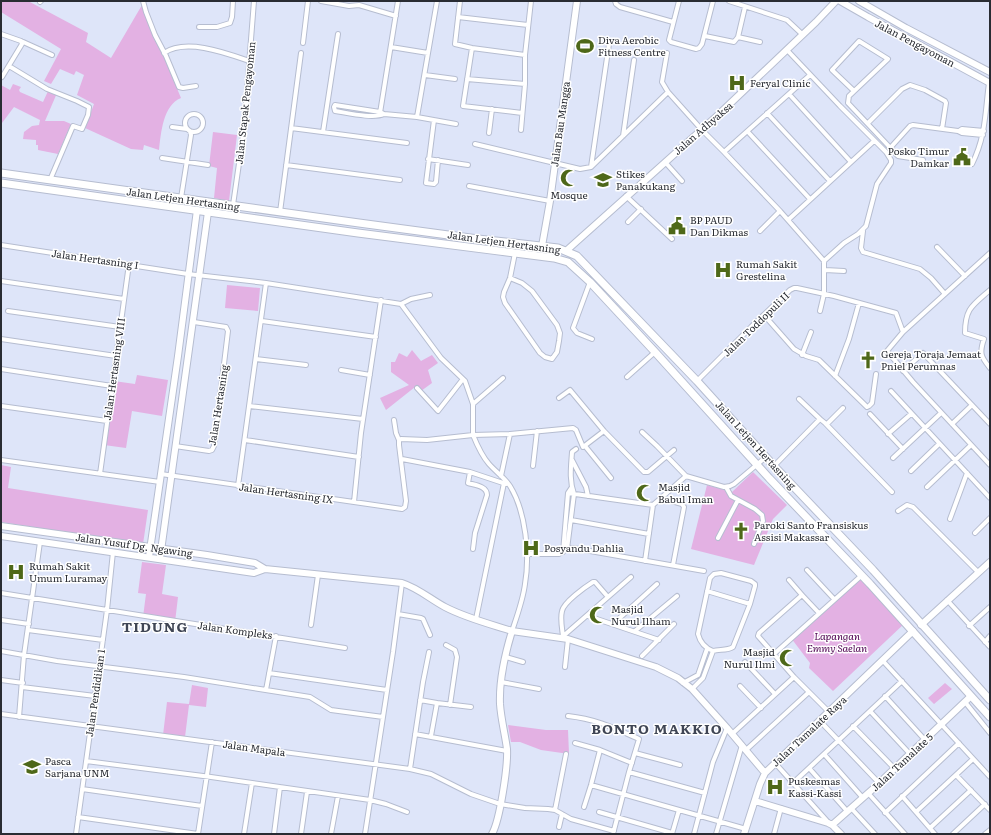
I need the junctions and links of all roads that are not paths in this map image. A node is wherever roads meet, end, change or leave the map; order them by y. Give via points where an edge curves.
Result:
1 (143, 1) edge
2 (233, 1) edge
3 (254, 1) edge
4 (308, 1) edge
5 (321, 1) edge
6 (398, 1) edge
7 (437, 1) edge
8 (460, 1) edge
9 (531, 1) edge
10 (577, 1) edge
11 (615, 1) edge
12 (679, 1) edge
13 (713, 1) edge
14 (729, 1) edge
15 (836, 1) edge
16 (840, 1) edge
17 (859, 1) edge
18 (356, 3) edge
19 (745, 7) junction
20 (396, 16) junction
21 (458, 17) junction
22 (673, 22) junction
23 (528, 25) junction
24 (199, 27) dead end
25 (1, 34) edge
26 (338, 34) dead end
27 (803, 35) junction
28 (705, 36) junction
29 (738, 37) junction
30 (21, 41) junction
31 (760, 42) dead end
32 (303, 43) dead end
33 (609, 44) dead end
34 (391, 47) junction
35 (472, 48) junction
36 (787, 50) junction
37 (164, 53) junction
38 (301, 53) dead end
39 (428, 53) junction
40 (667, 53) dead end
41 (52, 55) dead end
42 (525, 55) junction
43 (634, 60) dead end
44 (249, 61) junction
45 (9, 66) junction
46 (990, 72) edge
47 (810, 75) junction
48 (425, 76) junction
49 (2, 77) dead end
50 (455, 79) dead end
51 (467, 79) junction
52 (990, 83) edge
53 (525, 84) junction
54 (196, 86) dead end
55 (854, 91) junction
56 (668, 92) junction
57 (789, 94) junction
58 (492, 110) junction
59 (522, 113) junction
60 (767, 113) junction
61 (381, 114) junction
62 (417, 117) junction
63 (434, 120) junction
64 (868, 123) junction
65 (456, 124) dead end
66 (172, 127) dead end
67 (291, 128) junction
68 (942, 129) junction
69 (188, 130) junction
70 (521, 130) dead end
71 (702, 130) junction
72 (323, 132) junction
73 (748, 132) junction
74 (489, 133) dead end
75 (984, 133) junction
76 (623, 136) junction
77 (874, 141) junction
78 (408, 143) dead end
79 (475, 144) dead end
80 (891, 147) junction
81 (724, 152) junction
82 (162, 158) dead end
83 (428, 159) junction
84 (438, 160) junction
85 (923, 160) dead end
86 (187, 162) junction
87 (665, 162) junction
88 (851, 162) junction
89 (555, 163) junction
90 (972, 164) dead end
91 (208, 165) dead end
92 (286, 165) junction
93 (468, 165) dead end
94 (591, 167) junction
95 (1, 173) edge
96 (50, 180) junction
97 (400, 180) dead end
98 (682, 181) dead end
99 (830, 181) junction
100 (1, 183) edge
101 (469, 186) dead end
102 (121, 190) junction
103 (626, 196) junction
104 (181, 198) junction
105 (810, 199) junction
106 (120, 200) junction
107 (550, 201) junction
108 (233, 205) junction
109 (640, 209) junction
110 (197, 210) junction
111 (780, 211) junction
112 (208, 212) junction
113 (280, 212) junction
114 (788, 220) junction
115 (628, 222) dead end
116 (359, 223) junction
117 (863, 230) junction
118 (760, 231) dead end
119 (358, 233) junction
120 (672, 239) dead end
121 (192, 243) junction
122 (1, 245) edge
123 (203, 245) junction
124 (542, 246) junction
125 (937, 247) dead end
126 (566, 251) junction
127 (515, 252) junction
128 (989, 255) edge
129 (824, 261) junction
130 (129, 264) junction
131 (825, 270) junction
132 (844, 271) dead end
133 (188, 274) junction
134 (199, 275) junction
135 (965, 276) junction
136 (510, 278) junction
137 (1, 282) edge
138 (590, 282) junction
139 (266, 283) junction
140 (989, 293) edge
141 (824, 294) junction
142 (945, 294) junction
143 (430, 295) dead end
144 (124, 300) junction
145 (381, 300) junction
146 (859, 303) junction
147 (401, 304) junction
148 (8, 311) dead end
149 (820, 311) dead end
150 (764, 315) junction
151 (262, 321) junction
152 (194, 322) junction
153 (120, 327) junction
154 (811, 332) dead end
155 (903, 332) junction
156 (376, 337) junction
157 (1, 339) edge
158 (592, 339) dead end
159 (655, 352) junction
160 (802, 355) junction
161 (116, 356) junction
162 (256, 359) junction
163 (680, 362) junction
164 (306, 365) dead end
165 (990, 368) edge
166 (1, 369) edge
167 (341, 370) dead end
168 (672, 370) junction
169 (903, 371) junction
170 (876, 374) dead end
171 (370, 375) junction
172 (835, 376) junction
173 (627, 377) dead end
174 (503, 378) dead end
175 (463, 379) junction
176 (698, 381) junction
177 (112, 386) junction
178 (417, 388) dead end
179 (891, 391) dead end
180 (559, 398) dead end
181 (799, 399) dead end
182 (473, 404) junction
183 (972, 405) junction
184 (1, 406) edge
185 (249, 406) junction
186 (843, 408) dead end
187 (941, 413) junction
188 (870, 414) dead end
189 (912, 414) junction
190 (364, 419) junction
191 (820, 419) junction
192 (394, 420) dead end
193 (107, 421) junction
194 (827, 424) junction
195 (952, 424) junction
196 (990, 424) edge
197 (925, 429) junction
198 (537, 431) junction
199 (604, 431) junction
200 (642, 432) dead end
201 (510, 434) junction
202 (888, 434) junction
203 (473, 435) junction
204 (245, 440) junction
205 (399, 440) junction
206 (939, 444) junction
207 (971, 445) junction
208 (175, 446) junction
209 (584, 446) junction
210 (576, 449) dead end
211 (903, 449) junction
212 (674, 450) dead end
213 (359, 457) junction
214 (667, 457) junction
215 (766, 457) junction
216 (402, 458) junction
217 (572, 458) junction
218 (893, 458) dead end
219 (1, 460) edge
220 (954, 460) junction
221 (757, 465) junction
222 (990, 465) edge
223 (533, 466) dead end
224 (774, 466) junction
225 (911, 471) dead end
226 (470, 472) junction
227 (967, 473) junction
228 (100, 474) junction
229 (162, 474) junction
230 (171, 476) junction
231 (501, 476) junction
232 (686, 476) junction
233 (611, 478) dead end
234 (160, 482) junction
235 (504, 483) junction
236 (510, 485) junction
237 (238, 486) junction
238 (572, 487) junction
239 (726, 487) junction
240 (927, 487) dead end
241 (892, 492) dead end
242 (568, 493) junction
243 (574, 494) junction
244 (588, 496) junction
245 (661, 498) junction
246 (990, 498) edge
247 (738, 500) junction
248 (354, 502) junction
249 (653, 505) junction
250 (898, 511) dead end
251 (990, 518) edge
252 (950, 519) dead end
253 (571, 520) junction
254 (1, 526) edge
255 (832, 527) junction
256 (42, 532) junction
257 (975, 533) dead end
258 (649, 534) junction
259 (1, 536) edge
260 (823, 536) junction
261 (718, 538) dead end
262 (40, 542) junction
263 (754, 544) dead end
264 (150, 547) junction
265 (162, 548) junction
266 (473, 549) dead end
267 (568, 549) junction
268 (114, 552) junction
269 (563, 552) junction
270 (194, 553) junction
271 (526, 554) junction
272 (149, 557) junction
273 (160, 558) junction
274 (645, 561) junction
275 (990, 562) edge
276 (193, 563) junction
277 (673, 565) junction
278 (265, 569) junction
279 (807, 570) dead end
280 (704, 571) dead end
281 (978, 572) junction
282 (318, 575) junction
283 (861, 576) junction
284 (631, 577) dead end
285 (789, 580) dead end
286 (402, 583) junction
287 (657, 584) dead end
288 (707, 591) junction
289 (1, 593) edge
290 (677, 596) dead end
291 (802, 596) junction
292 (32, 598) junction
293 (608, 598) junction
294 (834, 599) junction
295 (947, 600) junction
296 (750, 604) junction
297 (990, 607) edge
298 (107, 610) junction
299 (819, 613) junction
300 (398, 614) junction
301 (588, 616) junction
302 (476, 619) junction
303 (1, 620) edge
304 (29, 624) junction
305 (613, 624) junction
306 (674, 624) dead end
307 (311, 625) dead end
308 (921, 625) junction
309 (970, 626) junction
310 (28, 630) junction
311 (512, 631) junction
312 (635, 631) junction
313 (913, 631) junction
314 (276, 636) junction
315 (430, 636) dead end
316 (990, 636) edge
317 (564, 638) junction
318 (103, 640) junction
319 (659, 640) junction
320 (985, 642) junction
321 (446, 645) dead end
322 (990, 647) edge
323 (345, 648) dead end
324 (707, 649) junction
325 (1, 651) edge
326 (713, 651) junction
327 (429, 652) dead end
328 (774, 654) junction
329 (24, 656) junction
330 (642, 656) dead end
331 (506, 657) junction
332 (883, 661) junction
333 (523, 662) dead end
334 (745, 662) dead end
335 (99, 666) junction
336 (565, 667) dead end
337 (269, 673) junction
338 (698, 675) junction
339 (794, 677) junction
340 (703, 678) junction
341 (1, 680) edge
342 (902, 681) junction
343 (501, 682) junction
344 (684, 682) junction
345 (22, 685) junction
346 (740, 686) dead end
347 (539, 689) dead end
348 (692, 689) junction
349 (266, 690) junction
350 (387, 690) junction
351 (808, 692) junction
352 (775, 694) junction
353 (95, 696) junction
354 (885, 696) junction
355 (967, 699) junction
356 (420, 700) junction
357 (990, 700) edge
358 (437, 703) junction
359 (450, 704) junction
360 (471, 707) dead end
361 (761, 708) junction
362 (870, 711) junction
363 (829, 712) junction
364 (1, 714) edge
365 (568, 716) dead end
366 (19, 717) junction
367 (990, 717) edge
368 (383, 718) junction
369 (819, 720) junction
370 (942, 724) junction
371 (91, 726) junction
372 (853, 726) junction
373 (727, 728) junction
374 (990, 733) edge
375 (415, 734) junction
376 (732, 734) junction
377 (431, 736) junction
378 (838, 740) junction
379 (925, 740) junction
380 (212, 742) junction
381 (575, 743) dead end
382 (959, 743) junction
383 (742, 745) junction
384 (600, 750) junction
385 (746, 750) junction
386 (507, 751) junction
387 (635, 753) junction
388 (566, 754) dead end
389 (824, 754) junction
390 (910, 754) junction
391 (973, 759) junction
392 (86, 761) junction
393 (632, 763) junction
394 (775, 763) junction
395 (376, 764) junction
396 (680, 765) dead end
397 (809, 768) junction
398 (410, 769) junction
399 (895, 769) junction
400 (629, 772) junction
401 (765, 773) junction
402 (956, 775) junction
403 (206, 776) junction
404 (990, 777) edge
405 (252, 783) junction
406 (793, 783) junction
407 (879, 783) junction
408 (591, 785) junction
409 (280, 787) junction
410 (82, 789) junction
411 (971, 790) junction
412 (307, 792) junction
413 (705, 793) junction
414 (624, 794) junction
415 (338, 796) junction
416 (866, 796) junction
417 (902, 796) junction
418 (370, 800) junction
419 (755, 801) junction
420 (500, 804) junction
421 (985, 804) junction
422 (202, 806) junction
423 (584, 807) dead end
424 (781, 808) junction
425 (555, 810) junction
426 (679, 810) junction
427 (849, 810) junction
428 (990, 810) edge
429 (407, 812) dead end
430 (599, 812) dead end
431 (916, 812) junction
432 (885, 813) junction
433 (562, 814) junction
434 (78, 816) junction
435 (699, 816) junction
436 (617, 817) junction
437 (720, 822) junction
438 (830, 824) junction
439 (559, 827) dead end
440 (930, 828) junction
441 (990, 830) edge
442 (613, 832) edge
443 (745, 832) edge
444 (774, 833) edge
445 (76, 834) edge
446 (198, 834) edge
447 (244, 834) edge
448 (274, 834) edge
449 (301, 834) edge
450 (331, 834) edge
451 (365, 834) edge
452 (492, 834) edge
453 (672, 834) edge
454 (694, 834) edge
455 (716, 834) edge
456 (780, 834) edge
457 (841, 834) edge
458 (875, 834) edge
459 (905, 834) edge
460 (935, 834) edge
461 (953, 834) edge
462 (986, 834) edge

1 - 37 street
2 - 24 street via 230,23 217,27
3 - 44 street, Jalan Stapak Pengayoman
4 - 32 street
5 - 18 street via 349,6
6 - 20 street
7 - 39 street
8 - 21 street
9 - 23 street
10 - 89 street, Jalan Bau Mangga
11 - 22 street via 617,6
12 - 22 street
13 - 28 street
14 - 19 street
15 - 27 street, Jalan Adhyaksa
16 - 52 street, Jalan Pengayoman
17 - 46 street, Jalan Pengayoman
18 - 20 street
19 - 27 street via 786,20
19 - 29 street
20 - 34 street
21 - 23 street
21 - 35 street via 454,43
22 - 28 street via 669,40 671,42 696,49 701,47
23 - 42 street
25 - 30 street
26 - 72 street
27 - 36 street, Jalan Adhyaksa
28 - 29 street via 732,43
29 - 31 street
30 - 41 street
30 - 45 street via 22,44
33 - 94 street
34 - 39 street
34 - 61 street
35 - 42 street
35 - 51 street
36 - 47 street
36 - 71 street, Jalan Adhyaksa
37 - 44 street via 194,47
37 - 54 street via 178,87
38 - 67 street
39 - 48 street
40 - 56 street via 662,82
42 - 53 street
43 - 76 street
44 - 108 street, Jalan Stapak Pengayoman via 244,129
45 - 49 street
45 - 96 street via 47,89 89,108 82,129 73,126
47 - 57 street
47 - 77 street
48 - 50 street
48 - 62 street
51 - 53 street
51 - 58 street via 462,106
52 - 75 street
53 - 59 street
55 - 55 street via 888,59 859,41 832,70
55 - 64 street via 848,98 848,103
56 - 71 street
56 - 76 street
57 - 60 street
57 - 88 street
58 - 59 street
58 - 74 street
59 - 70 street
60 - 73 street
60 - 99 street
61 - 61 street via 335,111 334,107 335,105
61 - 62 street
62 - 63 street
63 - 65 street
63 - 83 street
64 - 68 street via 902,89 910,85 946,102
64 - 80 street
66 - 69 street
67 - 72 street
67 - 92 street
68 - 75 street via 962,133
68 - 80 street via 910,126
69 - 69 street via 185,121 187,118 192,115 199,116 203,123 201,129 197,132
69 - 86 street via 191,135
71 - 81 street
71 - 87 street, Jalan Adhyaksa
72 - 78 street
73 - 81 street
73 - 105 street
75 - 90 street
76 - 94 street
77 - 88 street
77 - 117 street via 892,161 877,184
79 - 89 street
80 - 85 street via 900,157
81 - 111 street
82 - 86 street
83 - 84 street
83 - 84 street via 426,183 434,184
84 - 93 street
86 - 91 street
86 - 104 street
87 - 98 street
87 - 103 street, Jalan Adhyaksa
88 - 99 street
89 - 94 street via 580,169
89 - 107 street, Jalan Bau Mangga
92 - 97 street
92 - 113 street
95 - 96 main road, Jalan Letjen Hertasning
96 - 102 main road, Jalan Letjen Hertasning
99 - 105 street
100 - 106 main road, Jalan Letjen Hertasning
101 - 107 street
102 - 104 main road, Jalan Letjen Hertasning
102 - 106 main road
103 - 109 street
103 - 126 street, Jalan Adhyaksa
104 - 108 main road, Jalan Letjen Hertasning
105 - 114 street
106 - 110 main road, Jalan Letjen Hertasning
107 - 124 street, Jalan Bau Mangga
108 - 113 main road, Jalan Letjen Hertasning
109 - 115 street
109 - 120 street
110 - 112 main road, Jalan Letjen Hertasning
110 - 121 street
111 - 114 street
111 - 118 street
112 - 119 main road, Jalan Letjen Hertasning
112 - 123 street
113 - 116 main road, Jalan Letjen Hertasning
114 - 129 street
116 - 119 main road
116 - 124 main road, Jalan Letjen Hertasning
117 - 129 street
117 - 142 street via 863,252 920,269
119 - 127 main road, Jalan Letjen Hertasning
121 - 123 street
121 - 133 street
122 - 130 street, Jalan Hertasning I
123 - 134 street
124 - 126 main road, Jalan Letjen Hertasning
125 - 135 street
126 - 163 main road, Jalan Letjen Hertasning via 584,262
127 - 136 street
127 - 138 main road, Jalan Letjen Hertasning via 564,260
128 - 135 street
129 - 131 street
130 - 133 street, Jalan Hertasning I
130 - 144 street, Jalan Hertasning VIII
131 - 132 street
131 - 141 street
133 - 134 street, Jalan Hertasning I
133 - 229 street
134 - 139 street, Jalan Hertasning I
134 - 152 street
135 - 142 street
136 - 136 street via 532,291 557,325 559,341 552,359 540,353 505,304 503,297
137 - 144 street
138 - 158 street via 573,328 577,333
138 - 159 main road, Jalan Letjen Hertasning
139 - 145 street, Jalan Hertasning I
139 - 151 street
140 - 165 street via 972,305 964,321 965,333 984,339 981,355
141 - 146 street, Jalan Toddopuli II
141 - 149 street
141 - 150 street, Jalan Toddopuli II via 794,288
142 - 155 street
143 - 147 street
144 - 153 street, Jalan Hertasning VIII
145 - 147 street, Jalan Hertasning I
145 - 156 street
146 - 155 street, Jalan Toddopuli II via 896,313
146 - 172 street
147 - 175 street via 441,358
148 - 153 street
150 - 160 street
150 - 176 street, Jalan Toddopuli II
151 - 156 street
151 - 162 street
152 - 208 street
152 - 208 street, Jalan Hertasning via 226,327 228,331 214,446 209,451
153 - 161 street, Jalan Hertasning VIII
154 - 160 street
155 - 169 street via 887,352
156 - 171 street
157 - 161 street
159 - 168 main road, Jalan Letjen Hertasning
159 - 173 street
160 - 172 street via 819,360
161 - 177 street, Jalan Hertasning VIII
162 - 164 street
162 - 185 street
163 - 168 main road
163 - 176 main road, Jalan Letjen Hertasning
166 - 177 street
167 - 171 street
168 - 221 main road, Jalan Letjen Hertasning
169 - 183 street via 923,352
169 - 187 street
170 - 172 street via 872,403 866,407
171 - 190 street
174 - 182 street
175 - 178 street via 438,411
175 - 182 street
176 - 215 main road, Jalan Letjen Hertasning
177 - 193 street, Jalan Hertasning VIII
179 - 189 street
180 - 199 street via 570,390
181 - 191 street
182 - 203 street
183 - 195 street
183 - 196 street
184 - 193 street
185 - 190 street
185 - 204 street
186 - 194 street
187 - 195 street
187 - 197 street
188 - 202 street
189 - 197 street
189 - 202 street
190 - 213 street
191 - 194 street
191 - 224 street
192 - 205 street
193 - 228 street, Jalan Hertasning VIII
194 - 241 street
195 - 207 street
197 - 206 street
197 - 211 street
198 - 201 street
198 - 209 street via 574,428
198 - 223 street
199 - 209 street
199 - 214 street via 644,472 648,472
200 - 214 street
201 - 203 street
201 - 231 street
202 - 211 street
203 - 205 street
203 - 231 street via 485,459
204 - 213 street
204 - 237 street
205 - 216 street
206 - 220 street
206 - 225 street
207 - 220 street
207 - 222 street
208 - 230 street
209 - 233 street
210 - 217 street via 572,452
211 - 218 street
212 - 214 street
213 - 248 street
214 - 232 street
215 - 221 street
215 - 224 main road, Jalan Letjen Hertasning
216 - 226 street
216 - 248 street, Jalan Hertasning IX via 405,507 402,509
217 - 238 street
217 - 244 street
219 - 228 street
220 - 227 street
220 - 240 street
221 - 239 street via 734,484
221 - 260 main road, Jalan Letjen Hertasning
224 - 255 main road, Jalan Letjen Hertasning
226 - 235 street
226 - 266 street via 468,482 487,491
227 - 246 street
227 - 252 street
228 - 234 street
229 - 230 street, Jalan Hertasning IX
229 - 234 street
230 - 237 street, Jalan Hertasning IX
230 - 265 street
231 - 236 street
232 - 239 street
232 - 245 street
234 - 264 street
235 - 236 street
235 - 302 street
236 - 271 street via 522,518
237 - 248 street, Jalan Hertasning IX
238 - 242 street
238 - 243 street
239 - 247 street via 731,496
242 - 243 street
242 - 269 street
243 - 244 street
243 - 253 street
244 - 249 street
245 - 249 street
245 - 277 street via 682,504 684,507
247 - 261 street
247 - 263 street via 760,513 763,518
249 - 258 street
250 - 281 street via 906,505 913,507
251 - 257 street
253 - 258 street
253 - 267 street
254 - 256 street, Jalan Yusuf Dg. Ngawing
255 - 260 main road
255 - 308 main road, Jalan Letjen Hertasning
256 - 262 street
256 - 264 street, Jalan Yusuf Dg. Ngawing
258 - 274 street
259 - 262 street, Jalan Yusuf Dg. Ngawing
260 - 283 main road, Jalan Letjen Hertasning
262 - 268 street, Jalan Yusuf Dg. Ngawing
262 - 292 street
264 - 265 street, Jalan Yusuf Dg. Ngawing
264 - 272 street
265 - 270 street, Jalan Yusuf Dg. Ngawing
265 - 273 street
267 - 269 street
267 - 274 street
268 - 272 street, Jalan Yusuf Dg. Ngawing
268 - 298 street, Jalan Pendidikan 1
269 - 271 street
270 - 276 street
270 - 278 street, Jalan Yusuf Dg. Ngawing via 255,563
271 - 311 street via 525,584
272 - 273 street, Jalan Yusuf Dg. Ngawing
273 - 276 street, Jalan Yusuf Dg. Ngawing
274 - 277 street
275 - 281 street
276 - 278 street, Jalan Yusuf Dg. Ngawing via 254,573
277 - 280 street
278 - 282 street, Jalan Yusuf Dg. Ngawing
279 - 294 street
281 - 295 street
282 - 286 street, Jalan Yusuf Dg. Ngawing
282 - 307 street
283 - 294 street
283 - 313 main road, Jalan Letjen Hertasning
284 - 293 street
285 - 291 street
286 - 300 street
286 - 302 street, Jalan Yusuf Dg. Ngawing via 445,607
287 - 305 street
288 - 296 street
288 - 296 street via 712,576 718,573 752,581 755,586
288 - 324 street via 698,634
289 - 292 street, Jalan Kompleks
290 - 312 street
291 - 299 street
291 - 328 street via 759,633 758,636
292 - 298 street, Jalan Kompleks
292 - 304 street
293 - 301 street
293 - 317 street via 594,582 586,587 563,608 561,617
294 - 299 street
295 - 308 street
295 - 309 street
296 - 326 street via 733,646
297 - 309 street
298 - 314 street, Jalan Kompleks
298 - 318 street, Jalan Pendidikan 1
299 - 328 street
300 - 315 street via 423,619
300 - 350 street
301 - 305 street
301 - 317 street
302 - 311 street, Jalan Yusuf Dg. Ngawing
303 - 304 street
304 - 310 street
305 - 312 street
306 - 319 street
308 - 357 main road, Jalan Letjen Hertasning
309 - 320 street
310 - 318 street
310 - 329 street
311 - 317 street, Jalan Yusuf Dg. Ngawing
311 - 331 street
312 - 319 street
313 - 332 street, Jalan Tamalate Raya
313 - 355 main road, Jalan Letjen Hertasning
314 - 323 street, Jalan Kompleks
314 - 337 street
316 - 320 street
317 - 336 street
317 - 344 street, Jalan Yusuf Dg. Ngawing via 656,667
318 - 335 street, Jalan Pendidikan 1
319 - 330 street
320 - 322 street
321 - 359 street via 455,650 457,657
324 - 326 street
324 - 338 street
325 - 329 street
326 - 340 street
327 - 356 street
328 - 339 street
329 - 335 street
329 - 345 street
331 - 333 street
331 - 343 street
332 - 342 street
332 - 363 street, Jalan Tamalate Raya
334 - 352 street
335 - 349 street
335 - 353 street, Jalan Pendidikan 1
337 - 349 street
337 - 350 street
338 - 340 street
338 - 344 street
339 - 351 street
339 - 352 street
340 - 348 street
341 - 345 street
342 - 354 street
342 - 370 street
343 - 347 street
343 - 386 street via 500,703
344 - 348 street, Jalan Yusuf Dg. Ngawing
345 - 353 street
345 - 366 street
346 - 361 street
348 - 373 street, Jalan Yusuf Dg. Ngawing
349 - 368 street via 310,697 337,712
350 - 368 street
351 - 363 street
351 - 385 street
352 - 361 street
353 - 371 street, Jalan Pendidikan 1
354 - 362 street
354 - 379 street
355 - 367 main road, Jalan Letjen Hertasning
355 - 370 street, Jalan Tamalate 5
355 - 374 street
356 - 358 street
356 - 375 street
358 - 359 street
358 - 377 street
359 - 360 street
361 - 376 street
362 - 372 street
362 - 390 street
363 - 369 street, Jalan Tamalate Raya
364 - 366 street, Jalan Mapala
365 - 387 street via 599,721 639,739
366 - 371 street, Jalan Mapala
368 - 395 street
369 - 378 street
369 - 394 street, Jalan Tamalate Raya
370 - 379 street, Jalan Tamalate 5
370 - 382 street
371 - 380 street, Jalan Mapala
371 - 392 street, Jalan Pendidikan 1
372 - 378 street
372 - 399 street
373 - 376 street, Jalan Yusuf Dg. Ngawing
373 - 413 street via 713,762
375 - 377 street
375 - 398 street
376 - 383 street, Jalan Yusuf Dg. Ngawing
377 - 386 street
378 - 389 street
378 - 407 street
379 - 390 street, Jalan Tamalate 5
380 - 395 street, Jalan Mapala
380 - 403 street
381 - 384 street
382 - 391 street
382 - 417 street
383 - 385 street, Jalan Yusuf Dg. Ngawing
383 - 437 street
384 - 393 street
384 - 408 street
385 - 401 street, Jalan Yusuf Dg. Ngawing
386 - 420 street
387 - 393 street
387 - 396 street
388 - 425 street
389 - 397 street
389 - 416 street
390 - 399 street, Jalan Tamalate 5
391 - 402 street
391 - 404 street
392 - 403 street
392 - 410 street, Jalan Pendidikan 1
393 - 400 street
394 - 401 street, Jalan Tamalate Raya
394 - 406 street
395 - 398 street, Jalan Mapala
395 - 418 street
397 - 406 street
397 - 427 street
398 - 420 street, Jalan Mapala via 432,774 471,794
399 - 407 street, Jalan Tamalate 5
400 - 413 street
400 - 414 street
401 - 419 street, Jalan Tamalate Raya
402 - 411 street
402 - 431 street
403 - 405 street
403 - 422 street
405 - 409 street
405 - 447 street
406 - 438 street
407 - 416 street, Jalan Tamalate 5
408 - 414 street
408 - 423 street
409 - 412 street
409 - 448 street
410 - 422 street
410 - 434 street, Jalan Pendidikan 1
411 - 421 street
411 - 440 street
412 - 415 street
412 - 449 street
413 - 435 street
414 - 426 street
414 - 436 street
415 - 418 street
415 - 450 street
416 - 427 street, Jalan Tamalate 5
416 - 432 street
417 - 431 street
417 - 432 street
418 - 429 street
418 - 451 street
419 - 424 street
419 - 443 street, Jalan Tamalate Raya
420 - 425 street, Jalan Mapala
420 - 452 street
421 - 428 street
421 - 461 street
422 - 446 street
424 - 438 street
424 - 444 street
425 - 433 street
426 - 435 street
426 - 453 street
427 - 438 street, Jalan Tamalate 5
427 - 458 street
430 - 436 street
431 - 440 street
432 - 459 street
433 - 439 street
433 - 442 street
434 - 445 street, Jalan Pendidikan 1
434 - 446 street
435 - 437 street
435 - 454 street
436 - 442 street
436 - 453 street
437 - 443 street
437 - 455 street
438 - 457 street
440 - 460 street
441 - 462 street
444 - 456 street

